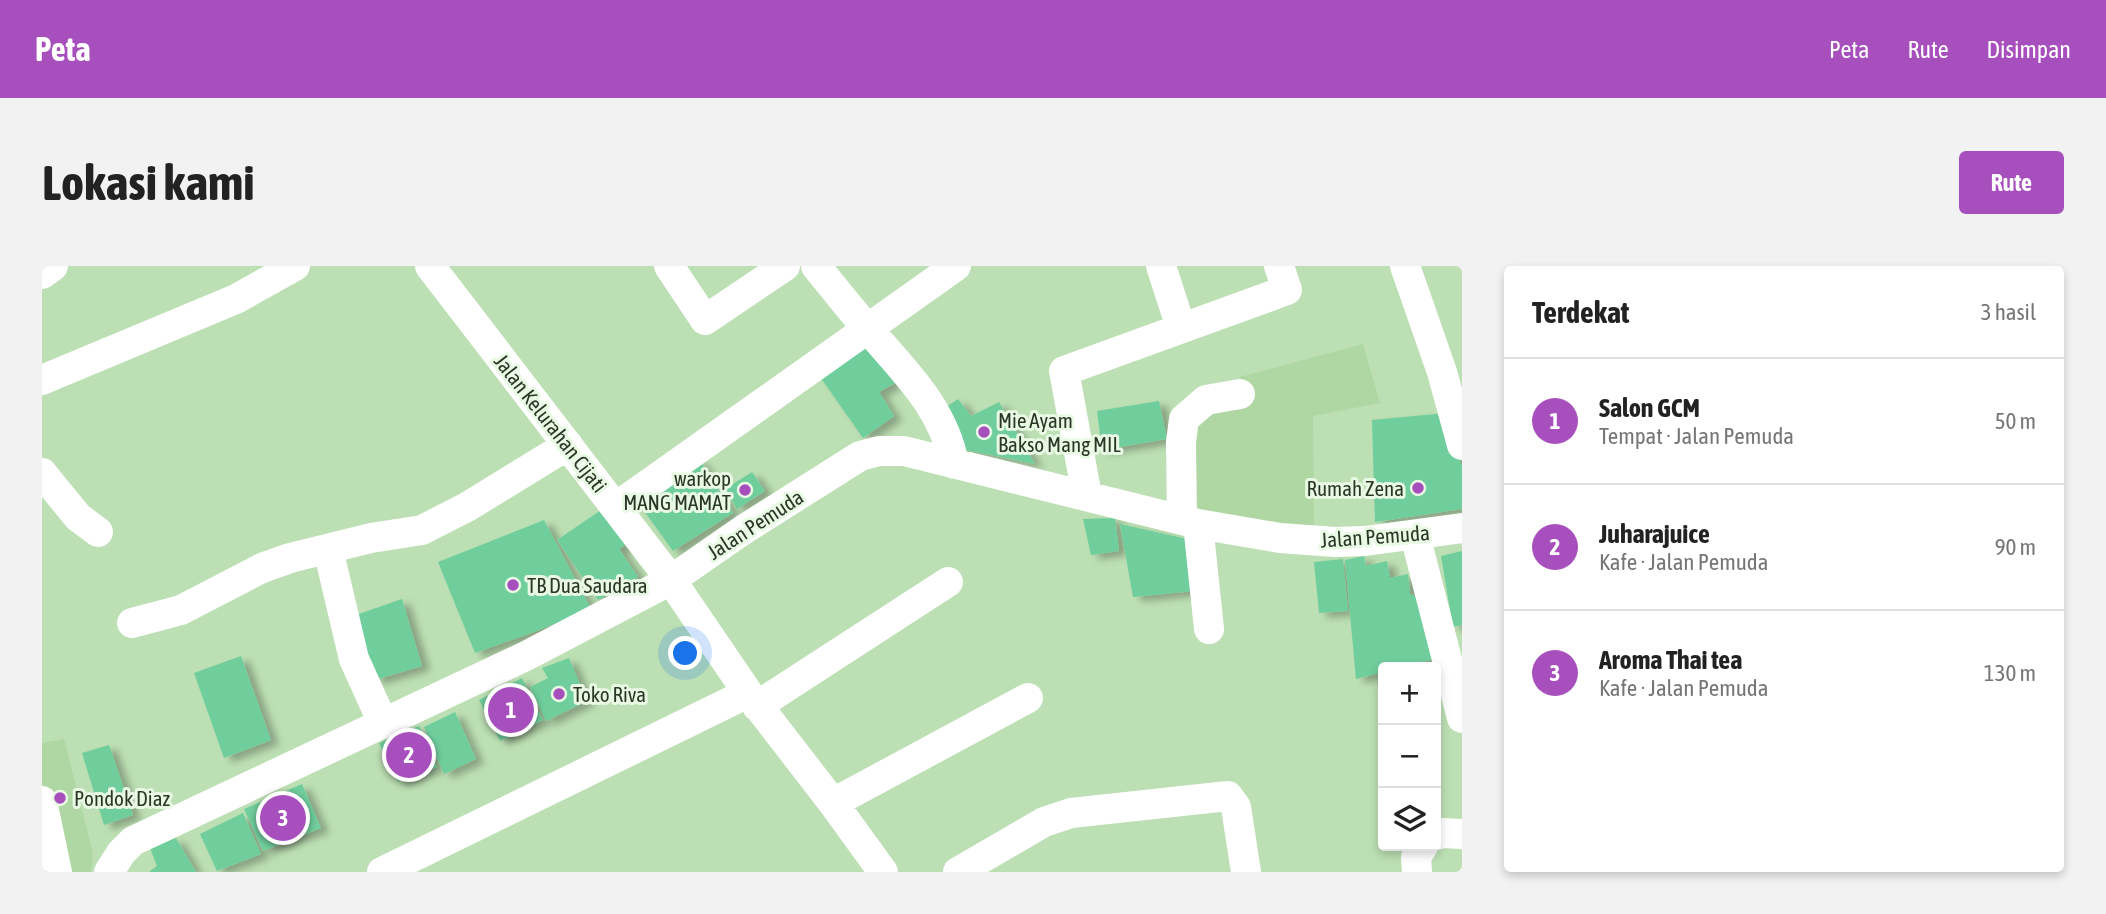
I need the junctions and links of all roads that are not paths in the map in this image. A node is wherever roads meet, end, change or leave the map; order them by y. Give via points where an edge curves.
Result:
1 (53, 266) edge
2 (295, 266) edge
3 (430, 266) edge
4 (670, 266) edge
5 (785, 266) edge
6 (816, 266) edge
7 (957, 266) edge
8 (1161, 266) edge
9 (1279, 266) edge
10 (1405, 266) edge
11 (42, 274) edge
12 (866, 328) junction
13 (1181, 328) junction
14 (42, 380) edge
15 (1240, 394) dead end
16 (568, 445) junction
17 (1462, 445) edge
18 (954, 464) junction
19 (42, 473) edge
20 (1087, 496) junction
21 (615, 507) junction
22 (1190, 522) junction
23 (1462, 528) edge
24 (98, 532) dead end
25 (1415, 535) junction
26 (328, 549) junction
27 (671, 580) junction
28 (948, 582) dead end
29 (132, 623) dead end
30 (1209, 629) dead end
31 (1443, 680) edge
32 (1028, 698) dead end
33 (752, 700) junction
34 (1462, 718) edge
35 (383, 723) junction
36 (42, 801) edge
37 (833, 803) junction
38 (1462, 834) edge
39 (1441, 835) edge
40 (1420, 851) edge
41 (57, 872) edge
42 (109, 872) edge
43 (382, 872) edge
44 (883, 872) edge
45 (958, 872) edge
46 (1246, 872) edge
47 (1417, 872) edge

1 - 11 street
2 - 14 street via 236,299
3 - 16 street, Jalan Kelurahan Cijati
4 - 5 street via 705,320
6 - 12 street
7 - 12 street
8 - 13 street
9 - 13 street via 1287,290
10 - 17 street
12 - 18 street via 922,390 950,443
12 - 21 street
13 - 20 street via 1063,371
15 - 22 street via 1206,400 1184,419 1181,442
16 - 21 street, Jalan Kelurahan Cijati
16 - 26 street via 422,530
18 - 20 street, Jalan Pemuda
18 - 27 street, Jalan Pemuda via 904,451 860,456
19 - 24 street via 78,517
20 - 22 street, Jalan Pemuda
21 - 27 street, Jalan Kelurahan Cijati
22 - 25 street, Jalan Pemuda via 1311,541
22 - 30 street
23 - 25 street, Jalan Pemuda
25 - 31 street
26 - 29 street via 262,568 181,610
26 - 35 street via 355,659
27 - 33 street, Jalan Kelurahan Cijati
27 - 35 street, Jalan Pemuda via 526,656
28 - 33 street
31 - 34 street
32 - 37 street
33 - 37 street, Jalan Kelurahan Cijati
33 - 43 street
35 - 42 street, Jalan Pemuda via 133,841
36 - 41 street
37 - 44 street, Jalan Kelurahan Cijati
38 - 39 street
40 - 47 street
45 - 46 street via 1044,822 1072,813 1228,796 1236,807

